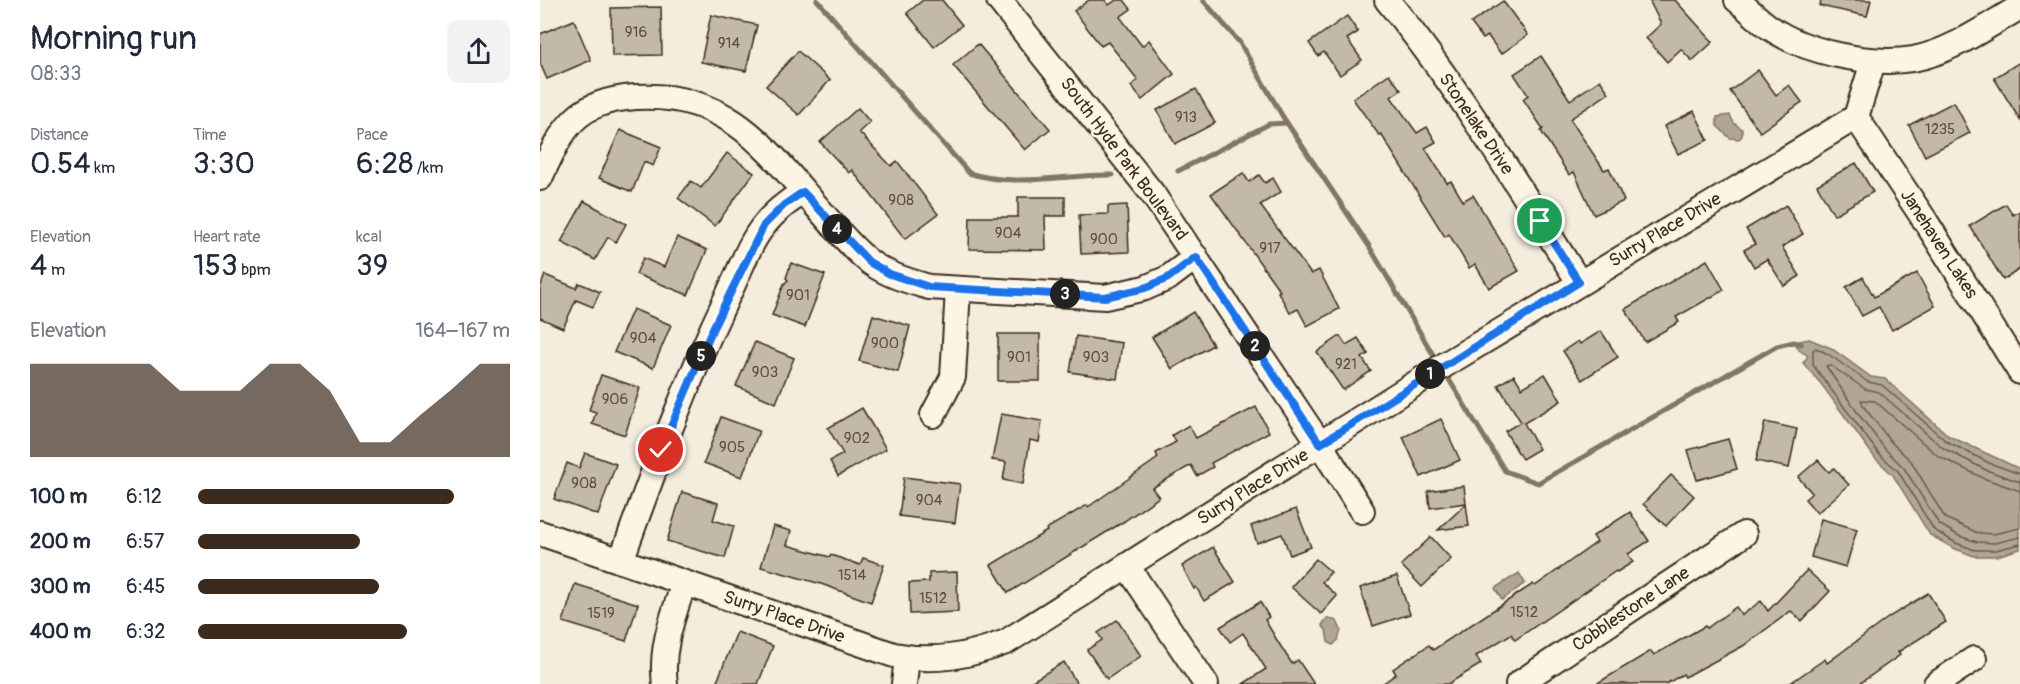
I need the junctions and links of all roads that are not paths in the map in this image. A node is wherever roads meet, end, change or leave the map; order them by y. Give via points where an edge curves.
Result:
1 (999, 0) edge
2 (1387, 0) edge
3 (1737, 0) edge
4 (2020, 7) edge
5 (1873, 62) junction
6 (1856, 117) junction
7 (540, 178) edge
8 (803, 192) junction
9 (1196, 257) junction
10 (1579, 282) junction
11 (958, 289) junction
12 (2020, 372) edge
13 (933, 415) dead end
14 (1320, 444) junction
15 (1362, 511) dead end
16 (540, 533) edge
17 (1744, 534) dead end
18 (621, 561) junction
19 (1127, 566) junction
20 (684, 583) junction
21 (907, 658) junction
22 (1974, 659) dead end
23 (665, 684) edge
24 (904, 684) edge
25 (1206, 684) edge
26 (1518, 684) edge
27 (1936, 684) edge

1 - 9 street, South Hyde Park Boulevard via 1098,122
2 - 10 street, Stonelake Drive via 1415,34 1494,150
3 - 5 street via 1770,28 1816,50
4 - 5 street via 1954,44 1914,58
5 - 6 street
6 - 10 street, Surry Place Drive
6 - 12 street, Janehaven Lakes
7 - 8 street via 565,129 581,112 610,100 640,97 694,102 718,112 774,154
8 - 11 street via 869,262 912,282
8 - 18 street via 764,225 750,251 661,450
9 - 11 street via 1168,278 1105,297
9 - 14 street, South Hyde Park Boulevard
10 - 14 street, Surry Place Drive
11 - 13 street via 953,376
14 - 15 street, South Hyde Park Boulevard
14 - 19 street, Surry Place Drive
16 - 18 street, Surry Place Drive
17 - 26 street, Cobblestone Lane
18 - 20 street, Surry Place Drive
19 - 21 street, Surry Place Drive via 1006,642 953,658
19 - 25 street
20 - 21 street, Surry Place Drive
20 - 23 street via 664,644
21 - 24 street
22 - 27 street

